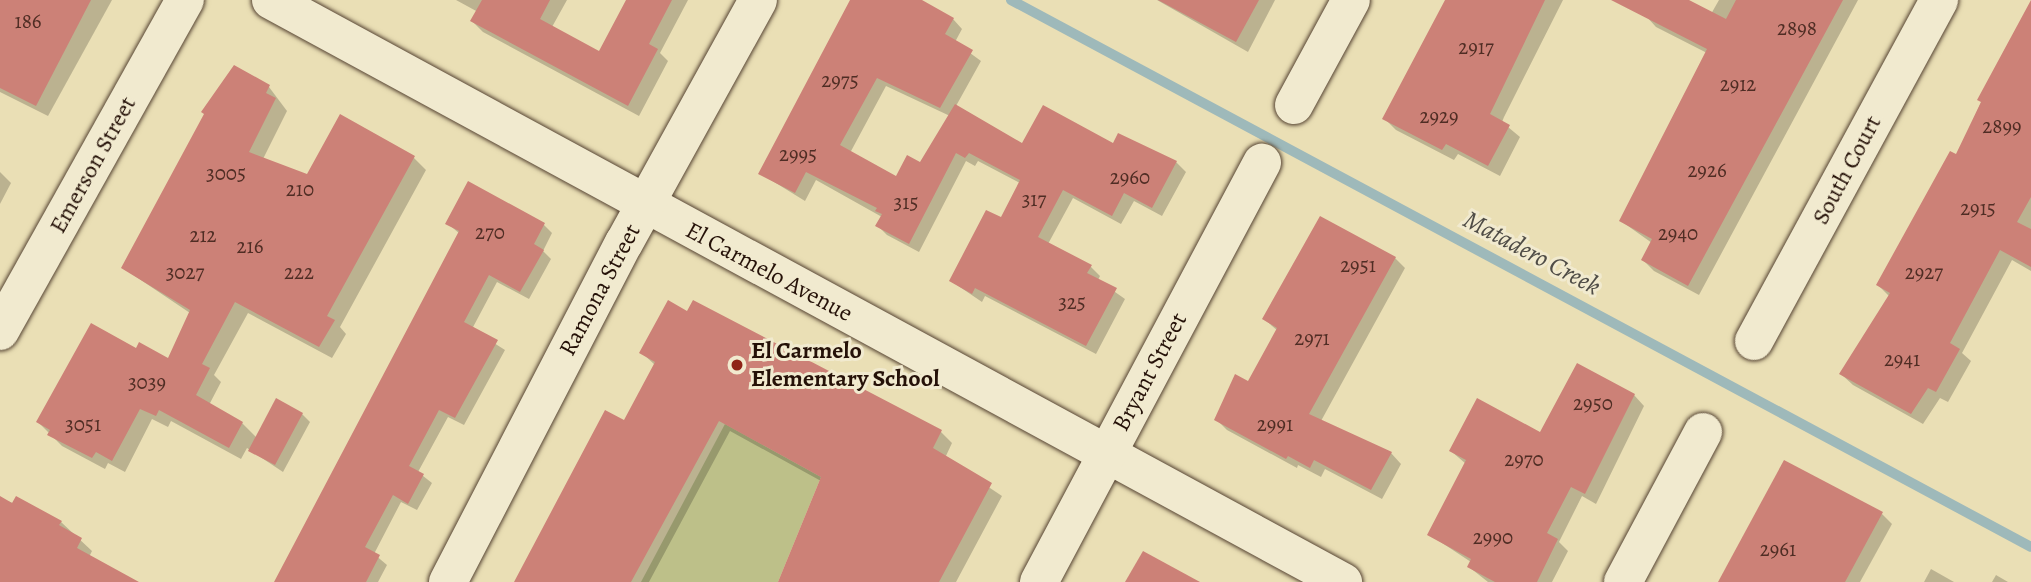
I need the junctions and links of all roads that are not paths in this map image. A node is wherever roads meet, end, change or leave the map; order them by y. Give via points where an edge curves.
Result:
1 (185, 0) edge
2 (271, 0) edge
3 (758, 0) edge
4 (1351, 0) edge
5 (1939, 0) edge
6 (1294, 105) dead end
7 (1262, 163) dead end
8 (644, 206) junction
9 (0, 331) edge
10 (1755, 341) dead end
11 (1703, 432) dead end
12 (1107, 454) junction
13 (448, 582) edge
14 (1039, 582) edge
15 (1343, 582) edge
16 (1623, 582) edge

1 - 9 street, Emerson Street
2 - 8 street, El Carmelo Avenue
3 - 8 street, Ramona Street
4 - 6 street
5 - 10 street, South Court
7 - 12 street, Bryant Street
8 - 12 street, El Carmelo Avenue
8 - 13 street, Ramona Street
11 - 16 street
12 - 14 street, Bryant Street
12 - 15 street, El Carmelo Avenue

